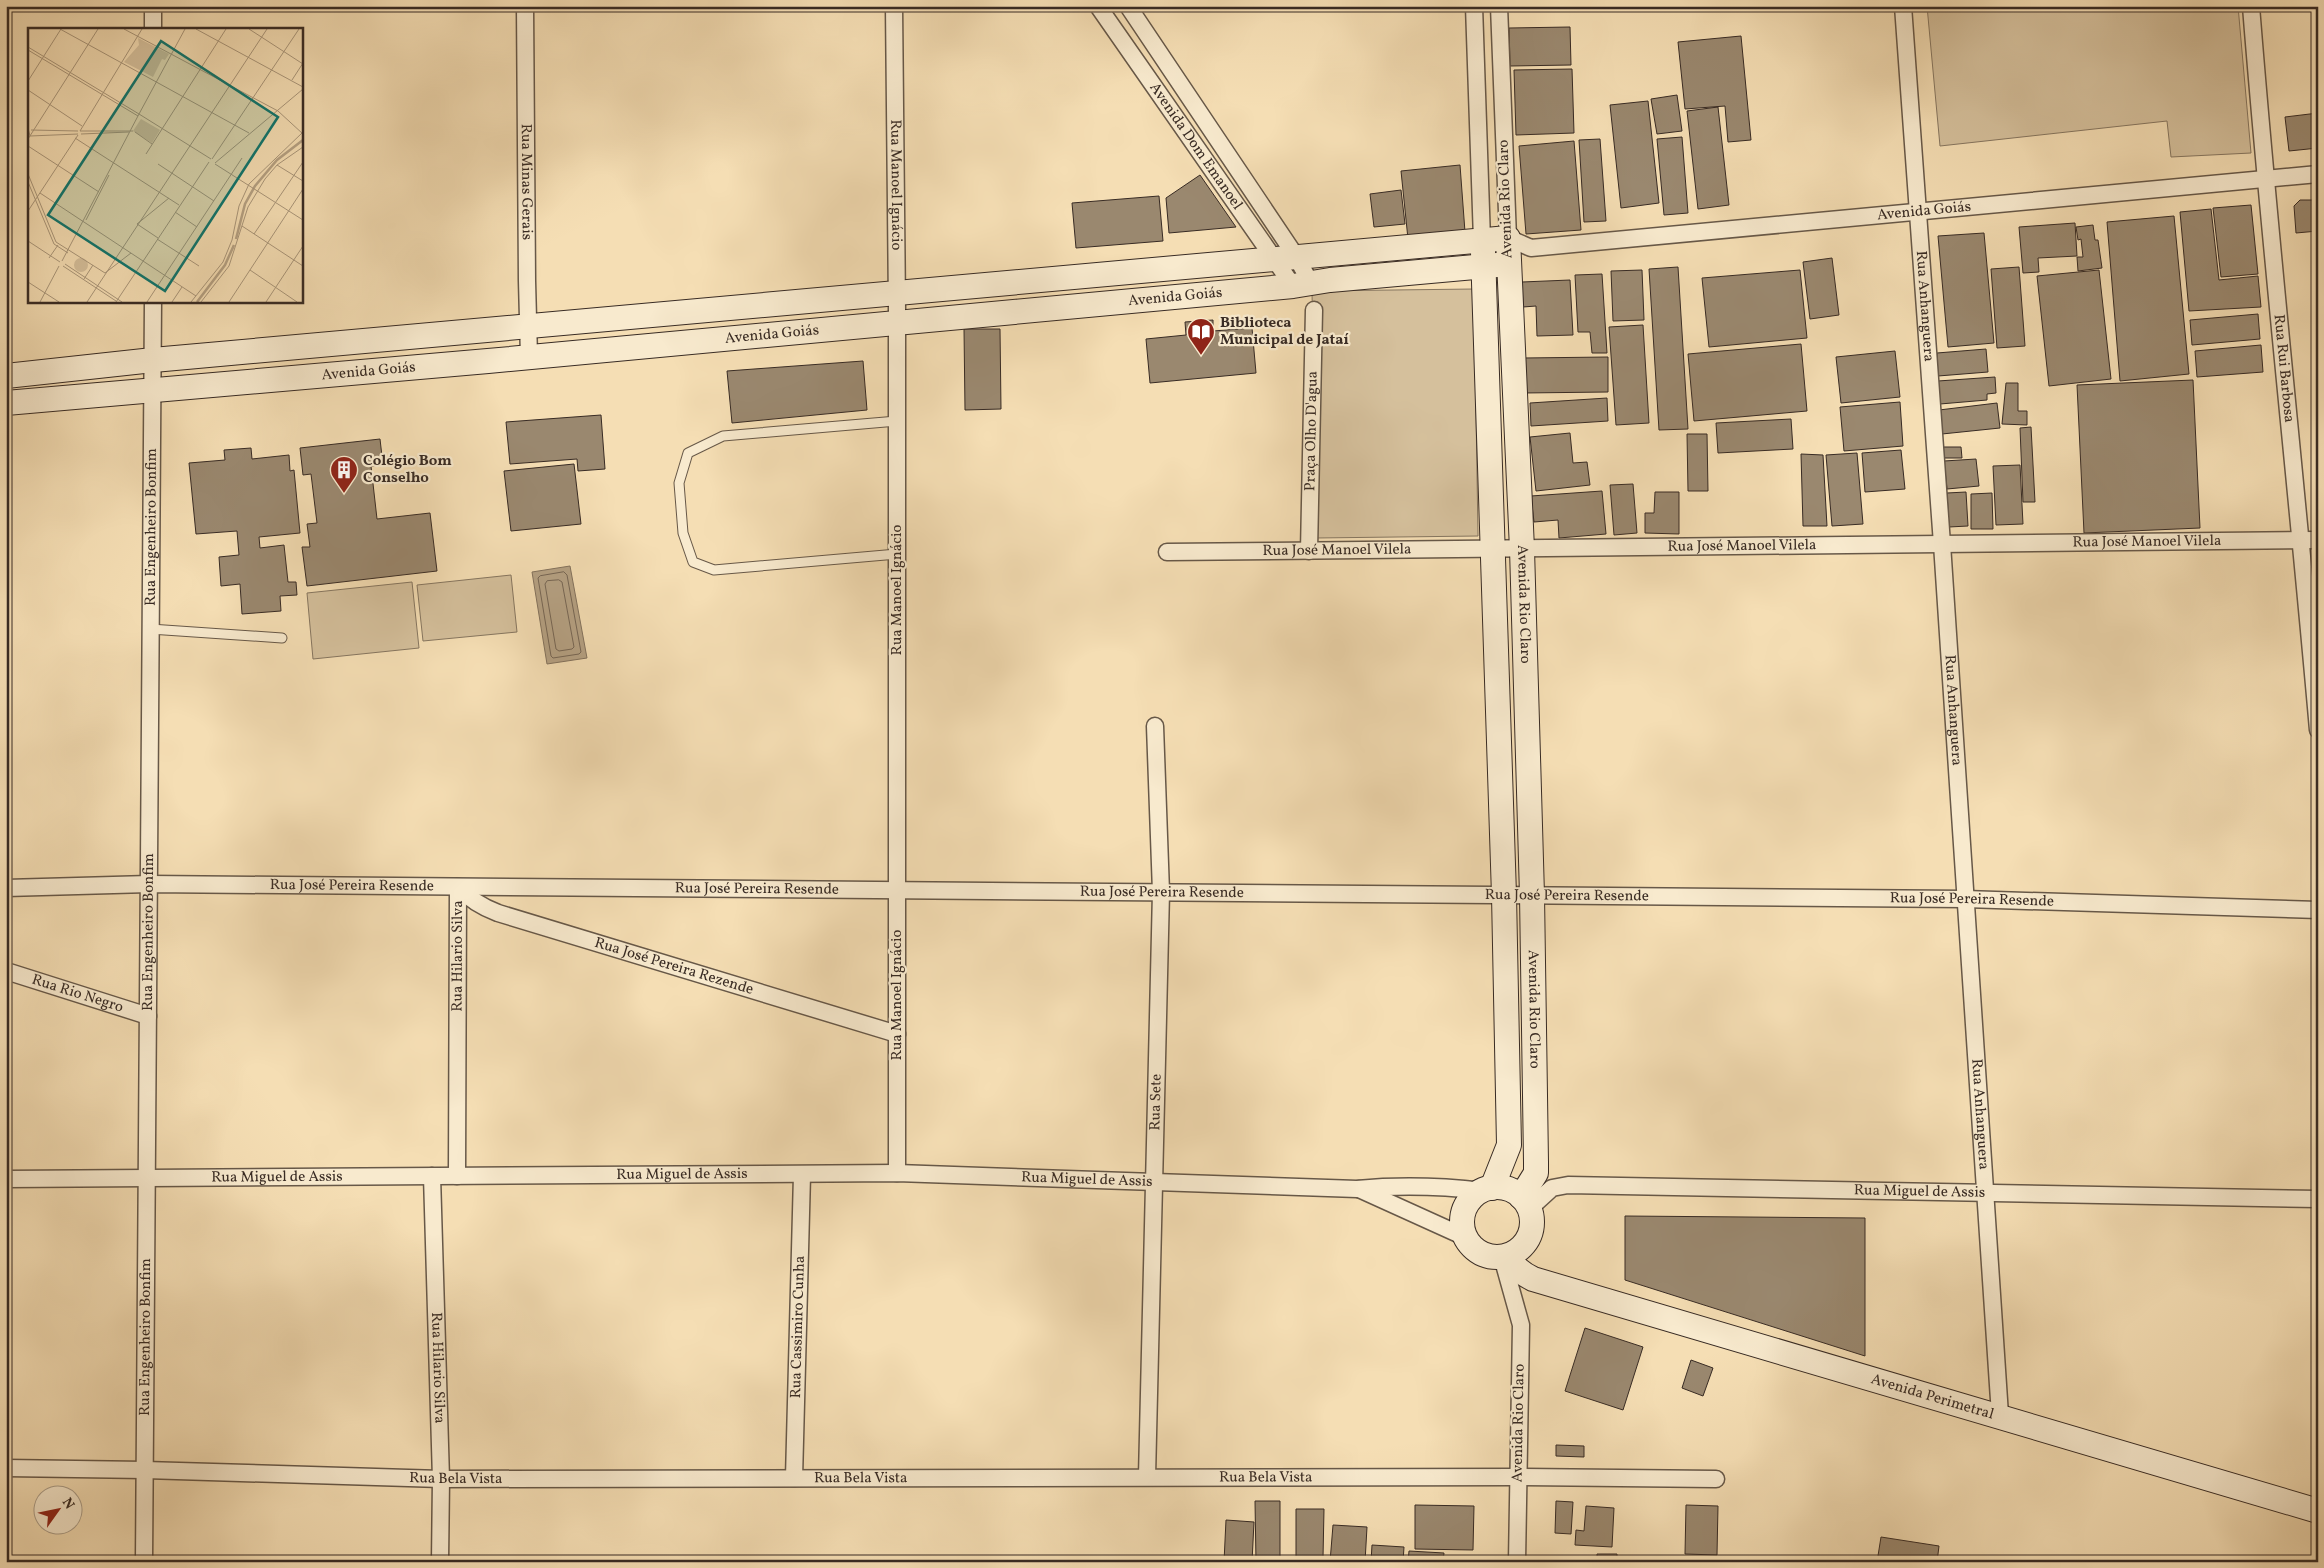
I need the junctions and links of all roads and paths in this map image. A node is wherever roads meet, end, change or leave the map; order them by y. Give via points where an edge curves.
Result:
1 (153, 6) edge
2 (525, 6) edge
3 (894, 6) edge
4 (1098, 6) edge
5 (1128, 6) edge
6 (1474, 6) edge
7 (1499, 6) edge
8 (1903, 6) edge
9 (2251, 6) edge
10 (153, 28) edge
11 (1503, 108) junction
12 (1478, 109) junction
13 (2318, 174) edge
14 (2265, 179) junction
15 (1919, 211) junction
16 (1508, 238) junction
17 (1482, 240) junction
18 (1531, 248) junction
19 (1286, 259) junction
20 (1508, 264) junction
21 (1484, 266) junction
22 (1084, 276) junction
23 (1302, 285) junction
24 (897, 294) junction
25 (153, 302) edge
26 (1088, 304) junction
27 (1314, 310) dead end
28 (897, 322) junction
29 (528, 326) junction
30 (529, 357) junction
31 (153, 360) junction
32 (6, 376) edge
33 (153, 389) junction
34 (6, 403) edge
35 (897, 421) junction
36 (2318, 540) edge
37 (2301, 541) junction
38 (1942, 544) junction
39 (1522, 549) junction
40 (1493, 550) junction
41 (1309, 551) junction
42 (1167, 552) dead end
43 (897, 554) junction
44 (150, 628) junction
45 (282, 638) dead end
46 (1155, 726) dead end
47 (2318, 730) edge
48 (149, 884) junction
49 (458, 887) junction
50 (6, 888) edge
51 (897, 890) junction
52 (1161, 892) junction
53 (1504, 895) junction
54 (1532, 895) junction
55 (1965, 899) junction
56 (2318, 910) edge
57 (6, 971) edge
58 (148, 1016) junction
59 (1506, 1018) junction
60 (1534, 1018) junction
61 (897, 1034) junction
62 (897, 1173) junction
63 (802, 1175) junction
64 (432, 1176) junction
65 (457, 1176) junction
66 (6, 1180) edge
67 (147, 1180) junction
68 (1156, 1182) junction
69 (1357, 1188) junction
70 (1487, 1189) junction
71 (1984, 1192) junction
72 (2318, 1199) edge
73 (1525, 1203) junction
74 (1465, 1237) junction
75 (1511, 1253) junction
76 (2000, 1415) junction
77 (6, 1468) edge
78 (145, 1470) junction
79 (1147, 1477) junction
80 (1518, 1477) junction
81 (794, 1478) junction
82 (441, 1479) junction
83 (1716, 1479) dead end
84 (2318, 1511) edge
85 (144, 1562) edge
86 (440, 1562) edge
87 (1516, 1562) edge

1 - 10 street
2 - 29 street, Rua Minas Gerais
3 - 24 street, Rua Manoel Ignácio
4 - 19 street, Avenida Dom Emanoel
5 - 19 street, Avenida Dom Emanoel
6 - 12 street, Avenida Rio Claro
7 - 11 street, Avenida Rio Claro
8 - 15 street, Rua Anhanguera
9 - 14 street, Rua Rui Barbosa
11 - 12 street
11 - 16 street, Avenida Rio Claro
12 - 17 street, Avenida Rio Claro
13 - 14 street, Avenida Goiás
14 - 15 street, Avenida Goiás
14 - 37 street, Rua Rui Barbosa
15 - 18 street, Avenida Goiás
15 - 38 street, Rua Anhanguera
16 - 17 main road, Avenida Goiás
16 - 18 street, Avenida Goiás
16 - 20 main road, Avenida Rio Claro
17 - 19 main road, Avenida Goiás
17 - 21 main road, Avenida Rio Claro
18 - 20 street, Avenida Goiás
19 - 22 main road, Avenida Goiás
19 - 23 street, Avenida Dom Emanoel
20 - 21 main road, Avenida Goiás
20 - 39 main road, Avenida Rio Claro
21 - 23 main road, Avenida Goiás
21 - 40 main road, Avenida Rio Claro
22 - 24 main road, Avenida Goiás
22 - 26 main road
23 - 26 main road, Avenida Goiás
24 - 28 street, Rua Manoel Ignácio
24 - 29 main road, Avenida Goiás
25 - 31 street, Rua Engenheiro Bonfim
26 - 28 main road, Avenida Goiás
27 - 41 street, Praça Olho D'agua
28 - 30 main road, Avenida Goiás
28 - 35 street, Rua Manoel Ignácio
29 - 30 street, Rua Minas Gerais
29 - 31 main road, Avenida Goiás
30 - 33 main road, Avenida Goiás
31 - 32 main road, Avenida Goiás
31 - 33 street, Rua Engenheiro Bonfim
33 - 34 main road, Avenida Goiás
33 - 44 street, Rua Engenheiro Bonfim
35 - 43 street, Rua Manoel Ignácio
35 - 43 lane via 723,436 688,453 680,483 683,533 693,562 714,570
36 - 37 street, Rua José Manoel Vilela
37 - 38 street, Rua José Manoel Vilela
37 - 47 street, Rua Rui Barbosa
38 - 39 street, Rua José Manoel Vilela
38 - 55 street, Rua Anhanguera
39 - 40 street, Rua José Manoel Vilela
39 - 54 main road, Avenida Rio Claro
40 - 41 street, Rua José Manoel Vilela
40 - 53 main road, Avenida Rio Claro
41 - 42 street, Rua José Manoel Vilela
43 - 51 street, Rua Manoel Ignácio
44 - 45 lane
44 - 48 street, Rua Engenheiro Bonfim
46 - 52 street, Rua Sete
48 - 49 street, Rua José Pereira Resende
48 - 50 street, Rua José Pereira Resende
48 - 58 street, Rua Engenheiro Bonfim
49 - 51 street, Rua José Pereira Resende
49 - 61 street, Rua José Pereira Rezende via 480,906 498,913
49 - 65 street, Rua Hilario Silva
51 - 52 street, Rua José Pereira Resende
51 - 61 street, Rua Manoel Ignácio
52 - 53 street, Rua José Pereira Resende
52 - 68 street, Rua Sete
53 - 54 street, Rua José Pereira Resende
53 - 59 main road, Avenida Rio Claro
54 - 55 street, Rua José Pereira Resende
54 - 60 main road, Avenida Rio Claro
55 - 56 street, Rua José Pereira Resende
55 - 71 street, Rua Anhanguera
57 - 58 street, Rua Rio Negro
58 - 67 street, Rua Engenheiro Bonfim
59 - 60 main road
59 - 70 main road, Avenida Rio Claro via 1508,1145
60 - 73 main road, Avenida Rio Claro via 1536,1173
61 - 62 street, Rua Manoel Ignácio
62 - 63 street, Rua Miguel de Assis
62 - 68 street, Rua Miguel de Assis
63 - 65 street, Rua Miguel de Assis
63 - 81 street, Rua Cassimiro Cunha
64 - 65 street, Rua Miguel de Assis
64 - 67 street, Rua Miguel de Assis
64 - 82 street, Rua Hilario Silva
66 - 67 street, Rua Miguel de Assis
67 - 78 street, Rua Engenheiro Bonfim
68 - 69 street, Rua Miguel de Assis
68 - 79 street, Rua Sete
69 - 70 street, Rua Miguel de Assis via 1417,1185
69 - 74 street, Rua Miguel de Assis
70 - 73 main road via 1509,1190
70 - 74 main road via 1474,1197 1465,1210
71 - 72 street, Rua Miguel de Assis
71 - 73 street, Rua Miguel de Assis via 1568,1185 1552,1188
71 - 76 street, Rua Anhanguera
73 - 75 main road via 1532,1228
74 - 75 main road via 1479,1252 1488,1256
75 - 76 main road, Avenida Perimetral via 1514,1266 1523,1274
75 - 80 street, Avenida Rio Claro via 1521,1325
76 - 84 main road, Avenida Perimetral
77 - 78 street, Rua Bela Vista
78 - 82 street, Rua Bela Vista
78 - 85 street, Rua Engenheiro Bonfim
79 - 80 street, Rua Bela Vista
79 - 81 street, Rua Bela Vista
80 - 83 street, Rua Bela Vista
80 - 87 street, Avenida Rio Claro
81 - 82 street, Rua Bela Vista
82 - 86 street, Rua Hilario Silva

